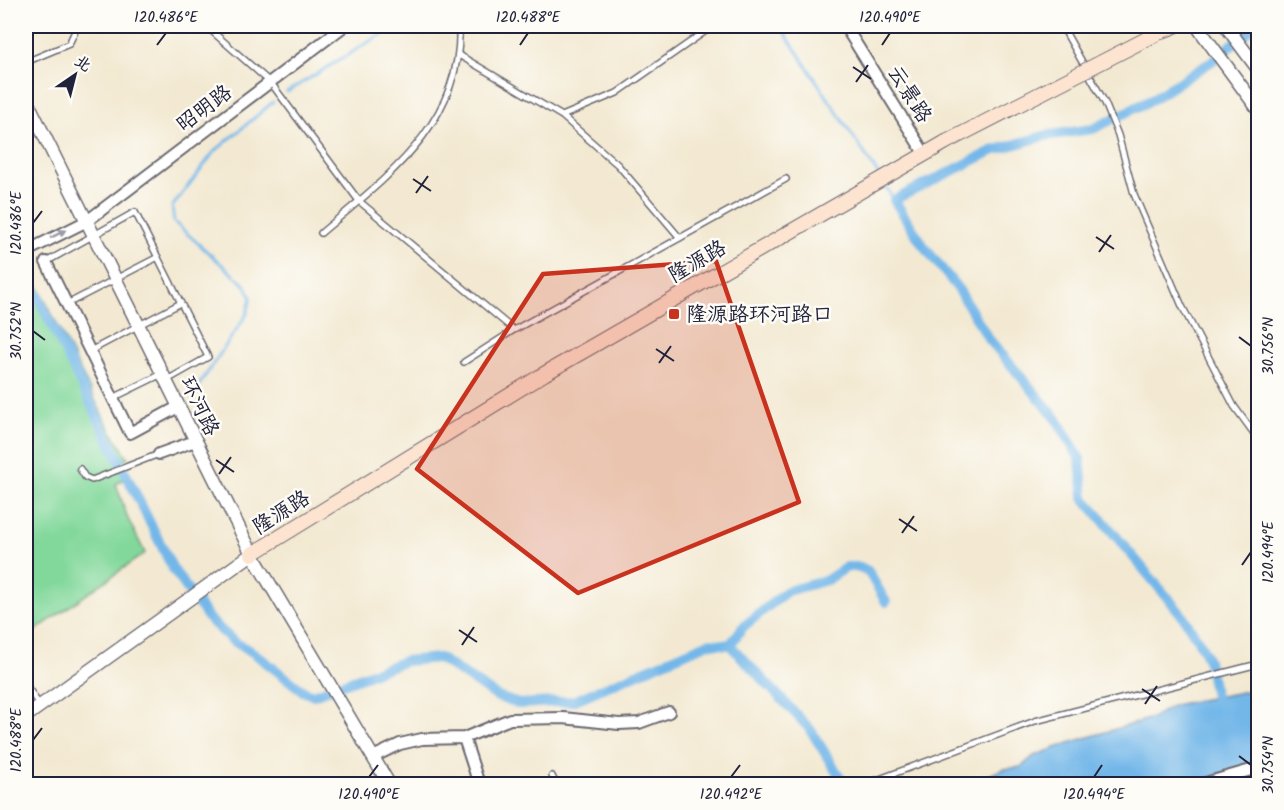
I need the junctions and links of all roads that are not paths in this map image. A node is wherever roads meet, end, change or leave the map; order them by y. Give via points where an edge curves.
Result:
1 (73, 26) edge
2 (206, 26) edge
3 (344, 26) edge
4 (459, 26) edge
5 (713, 26) edge
6 (844, 26) edge
7 (1062, 26) edge
8 (1175, 26) edge
9 (1197, 26) edge
10 (1227, 28) edge
11 (459, 55) junction
12 (26, 62) edge
13 (1258, 69) edge
14 (270, 83) junction
15 (26, 99) edge
16 (1258, 109) edge
17 (562, 116) junction
18 (924, 153) junction
19 (786, 179) dead end
20 (359, 201) junction
21 (87, 221) junction
22 (321, 233) dead end
23 (94, 235) junction
24 (680, 238) junction
25 (31, 249) edge
26 (158, 257) junction
27 (46, 262) joint
28 (115, 279) junction
29 (181, 303) junction
30 (67, 304) junction
31 (138, 326) junction
32 (514, 330) junction
33 (90, 351) junction
34 (464, 362) dead end
35 (164, 377) junction
36 (113, 398) junction
37 (178, 407) junction
38 (1258, 439) edge
39 (195, 441) junction
40 (159, 454) joint
41 (80, 469) dead end
42 (252, 554) junction
43 (1258, 664) edge
44 (1258, 671) edge
45 (26, 686) edge
46 (30, 710) edge
47 (669, 712) dead end
48 (464, 738) junction
49 (373, 757) junction
50 (1258, 768) edge
51 (552, 776) dead end
52 (389, 784) edge
53 (478, 784) edge
54 (556, 784) edge
55 (866, 784) edge
56 (1202, 784) edge

1 - 12 lane via 75,31 69,44
2 - 14 lane
3 - 14 street, 昭明路
4 - 11 lane
5 - 17 lane via 616,93
6 - 18 street, 云景路
7 - 38 lane via 1105,103 1154,245 1209,360 1234,406
8 - 18 main road, 隆源路, bridge
9 - 16 street
10 - 13 street
11 - 17 lane
11 - 20 lane via 447,96 429,129 406,160
14 - 20 lane
14 - 21 street, 昭明路
15 - 21 street, 环河路
17 - 24 lane via 618,165
18 - 42 main road, 隆源路 via 544,374
19 - 24 lane
20 - 22 lane
20 - 32 lane
21 - 23 street, 环河路
25 -> 21 street, 昭明路
23 - 26 lane via 135,212
23 - 27 lane
23 - 28 street, 环河路
24 - 32 lane
26 - 28 lane
26 - 29 lane
27 - 30 street
28 - 30 lane
28 - 31 street, 环河路
29 - 31 lane
29 - 35 lane via 208,357
30 - 33 street
31 - 33 lane
31 - 35 street, 环河路
32 - 34 lane
33 - 36 street
35 - 36 lane
35 - 37 street, 环河路
36 - 37 street via 130,433
37 - 39 street, 环河路
39 - 40 street
39 - 42 street, 环河路
40 - 41 lane via 92,480
42 - 46 street
42 - 49 street, 环河路
43 - 44 lane
43 - 55 lane via 1035,721
45 - 46 lane
47 - 48 street via 639,723 619,724 563,718 510,719
48 - 49 street via 422,739
48 - 53 street
49 - 52 street, 环河路
50 - 56 street
51 - 54 lane

